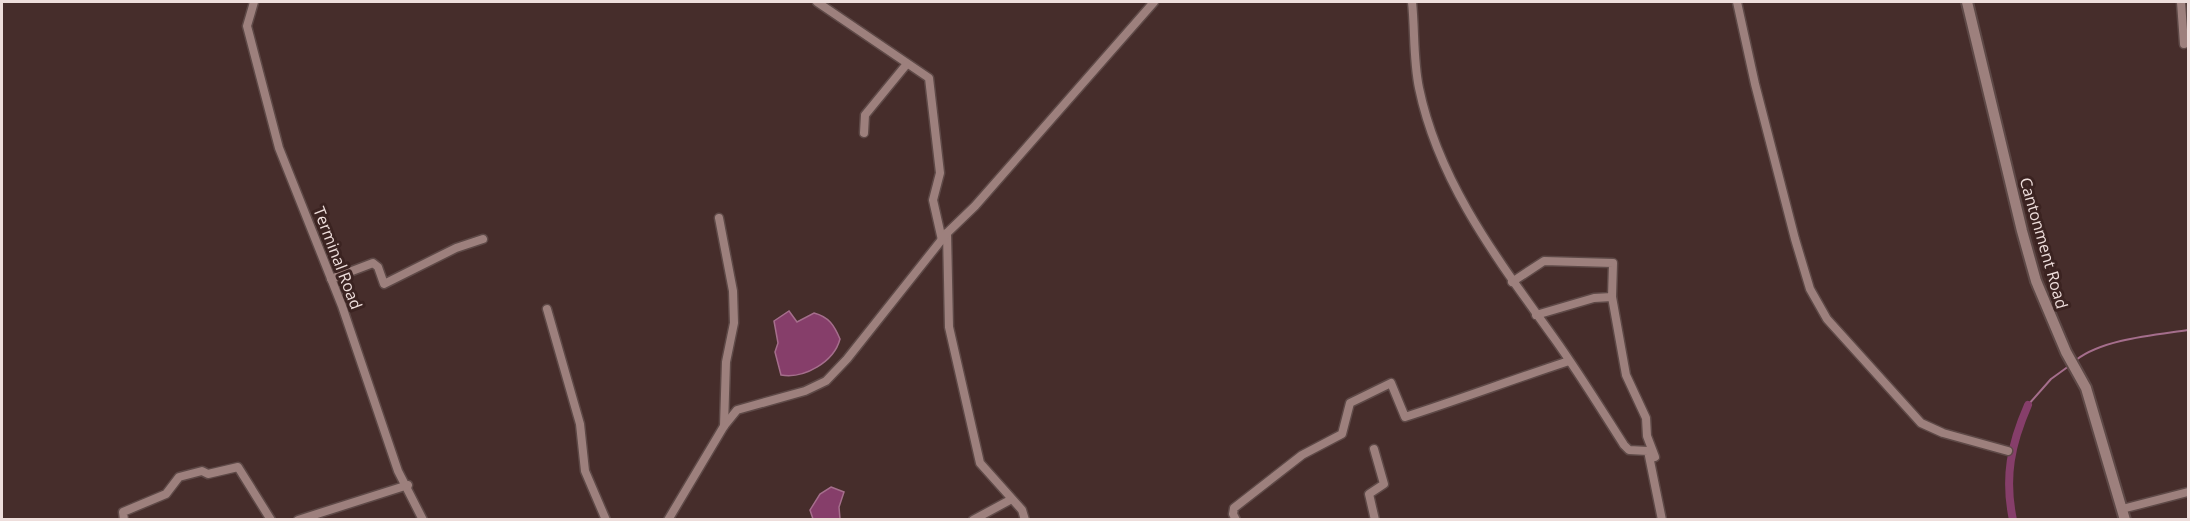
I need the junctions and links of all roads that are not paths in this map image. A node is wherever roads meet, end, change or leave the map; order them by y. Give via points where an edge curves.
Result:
1 (254, 2) edge
2 (817, 2) edge
3 (1154, 2) edge
4 (1412, 2) edge
5 (1737, 2) edge
6 (1967, 2) edge
7 (2181, 2) edge
8 (2184, 44) dead end
9 (906, 64) junction
10 (864, 133) dead end
11 (719, 218) dead end
12 (944, 236) junction
13 (483, 239) dead end
14 (331, 279) junction
15 (1512, 282) junction
16 (1612, 297) junction
17 (547, 309) dead end
18 (1536, 315) junction
19 (1569, 361) junction
20 (724, 426) junction
21 (1374, 449) dead end
22 (2008, 451) dead end
23 (1652, 461) junction
24 (408, 485) junction
25 (2188, 492) edge
26 (1010, 500) junction
27 (2123, 514) edge
28 (124, 519) edge
29 (271, 519) edge
30 (298, 519) edge
31 (423, 519) edge
32 (606, 519) edge
33 (668, 519) edge
34 (973, 519) edge
35 (1025, 519) edge
36 (1236, 519) edge
37 (1375, 519) edge
38 (1662, 519) edge

1 - 14 street, Terminal Road via 247,26 279,148
2 - 9 street
3 - 12 street via 975,206
4 - 15 street via 1419,88 1445,167 1477,229
5 - 22 street via 1809,289 1827,319 1921,423
6 - 27 street, Cantonment Road via 2037,281 2066,352 2086,388
7 - 8 street
9 - 10 street via 865,115
9 - 12 street via 929,78 940,173 933,200
11 - 20 street via 733,291 734,323 726,362
12 - 20 street via 826,381 805,391 737,410
12 - 26 street via 949,327 980,463
13 - 14 street via 384,284 373,263
14 - 24 street, Terminal Road via 399,471
15 - 16 street via 1544,261 1613,263
15 - 18 street
16 - 18 street via 1594,298
16 - 23 street via 1626,375 1646,418 1647,436 1656,459
17 - 32 street via 580,424 585,471
18 - 19 street
19 - 23 street via 1624,445 1629,450 1648,451
19 - 36 street via 1405,417 1391,383 1365,395 1350,403 1342,434 1302,455 1234,508
20 - 33 street
21 - 37 street via 1384,484 1369,494
23 - 38 street
24 - 30 street
24 - 31 street, Terminal Road
25 - 27 street
26 - 34 street
26 - 35 street via 1022,510
28 - 29 street via 123,512 166,494 178,477 238,467

